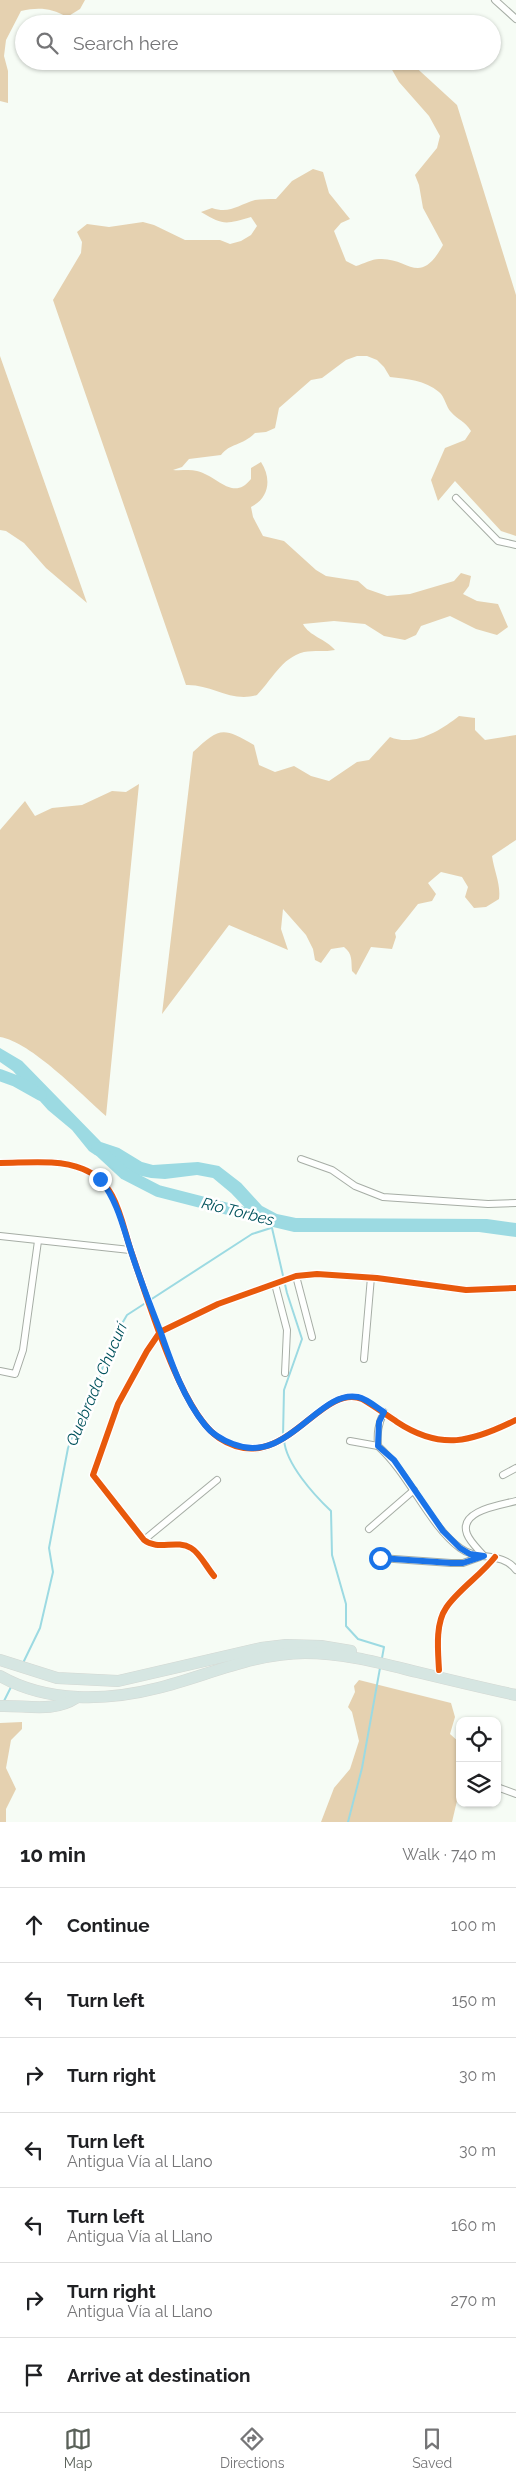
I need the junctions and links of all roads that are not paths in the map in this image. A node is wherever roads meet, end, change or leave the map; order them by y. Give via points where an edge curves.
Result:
1 (495, 0) edge
2 (516, 19) edge
3 (456, 498) dead end
4 (516, 545) edge
5 (301, 1158) dead end
6 (0, 1164) edge
7 (516, 1203) edge
8 (0, 1236) edge
9 (38, 1241) junction
10 (130, 1250) junction
11 (296, 1276) junction
12 (371, 1277) junction
13 (275, 1284) junction
14 (516, 1288) edge
15 (160, 1332) junction
16 (312, 1337) dead end
17 (364, 1359) dead end
18 (0, 1371) edge
19 (285, 1373) dead end
20 (384, 1412) junction
21 (516, 1420) edge
22 (350, 1441) dead end
23 (378, 1446) junction
24 (516, 1468) edge
25 (503, 1475) dead end
26 (218, 1480) dead end
27 (414, 1490) junction
28 (516, 1501) edge
29 (369, 1529) dead end
30 (144, 1540) junction
31 (484, 1556) junction
32 (495, 1557) junction
33 (380, 1558) dead end
34 (516, 1570) edge
35 (214, 1576) dead end
36 (0, 1660) edge
37 (439, 1670) junction
38 (0, 1676) edge
39 (516, 1688) edge
40 (516, 1695) edge
41 (76, 1698) junction
42 (0, 1706) edge
43 (501, 1788) edge
44 (516, 1794) edge

1 - 2 street
3 - 4 street via 498,541
5 - 7 street via 383,1197
6 - 10 street via 62,1164 83,1169 100,1179 111,1192 123,1219
8 - 9 street
9 - 10 street
9 - 18 street via 23,1350 15,1374
10 - 15 street
11 - 12 street
11 - 13 street
11 - 16 street
12 - 14 street via 466,1290
12 - 17 street
13 - 15 street via 218,1304
13 - 19 street via 288,1330
15 - 20 street via 192,1406 212,1433 235,1445 261,1448 279,1441 341,1399 357,1397
15 - 30 street via 143,1356 118,1404 93,1475
20 - 21 street via 398,1423 427,1436 455,1441 472,1439
20 - 23 street via 379,1422
22 - 23 street
23 - 27 street via 394,1460
24 - 25 street
26 - 30 street
27 - 29 street
27 - 31 street via 443,1531 460,1548 470,1554
28 - 31 street via 481,1510 472,1516 467,1526 468,1536
30 - 35 street via 150,1544 192,1548
31 - 32 street
31 - 33 street via 463,1563
32 - 34 street
32 - 37 street via 486,1570 446,1608 439,1631
36 - 37 highway via 57,1678 118,1681 286,1645 321,1646
37 - 39 highway
38 - 41 highway via 25,1687
40 - 41 highway via 357,1658 304,1653 256,1660 158,1688
41 - 42 highway via 65,1705 53,1707
43 - 44 street

